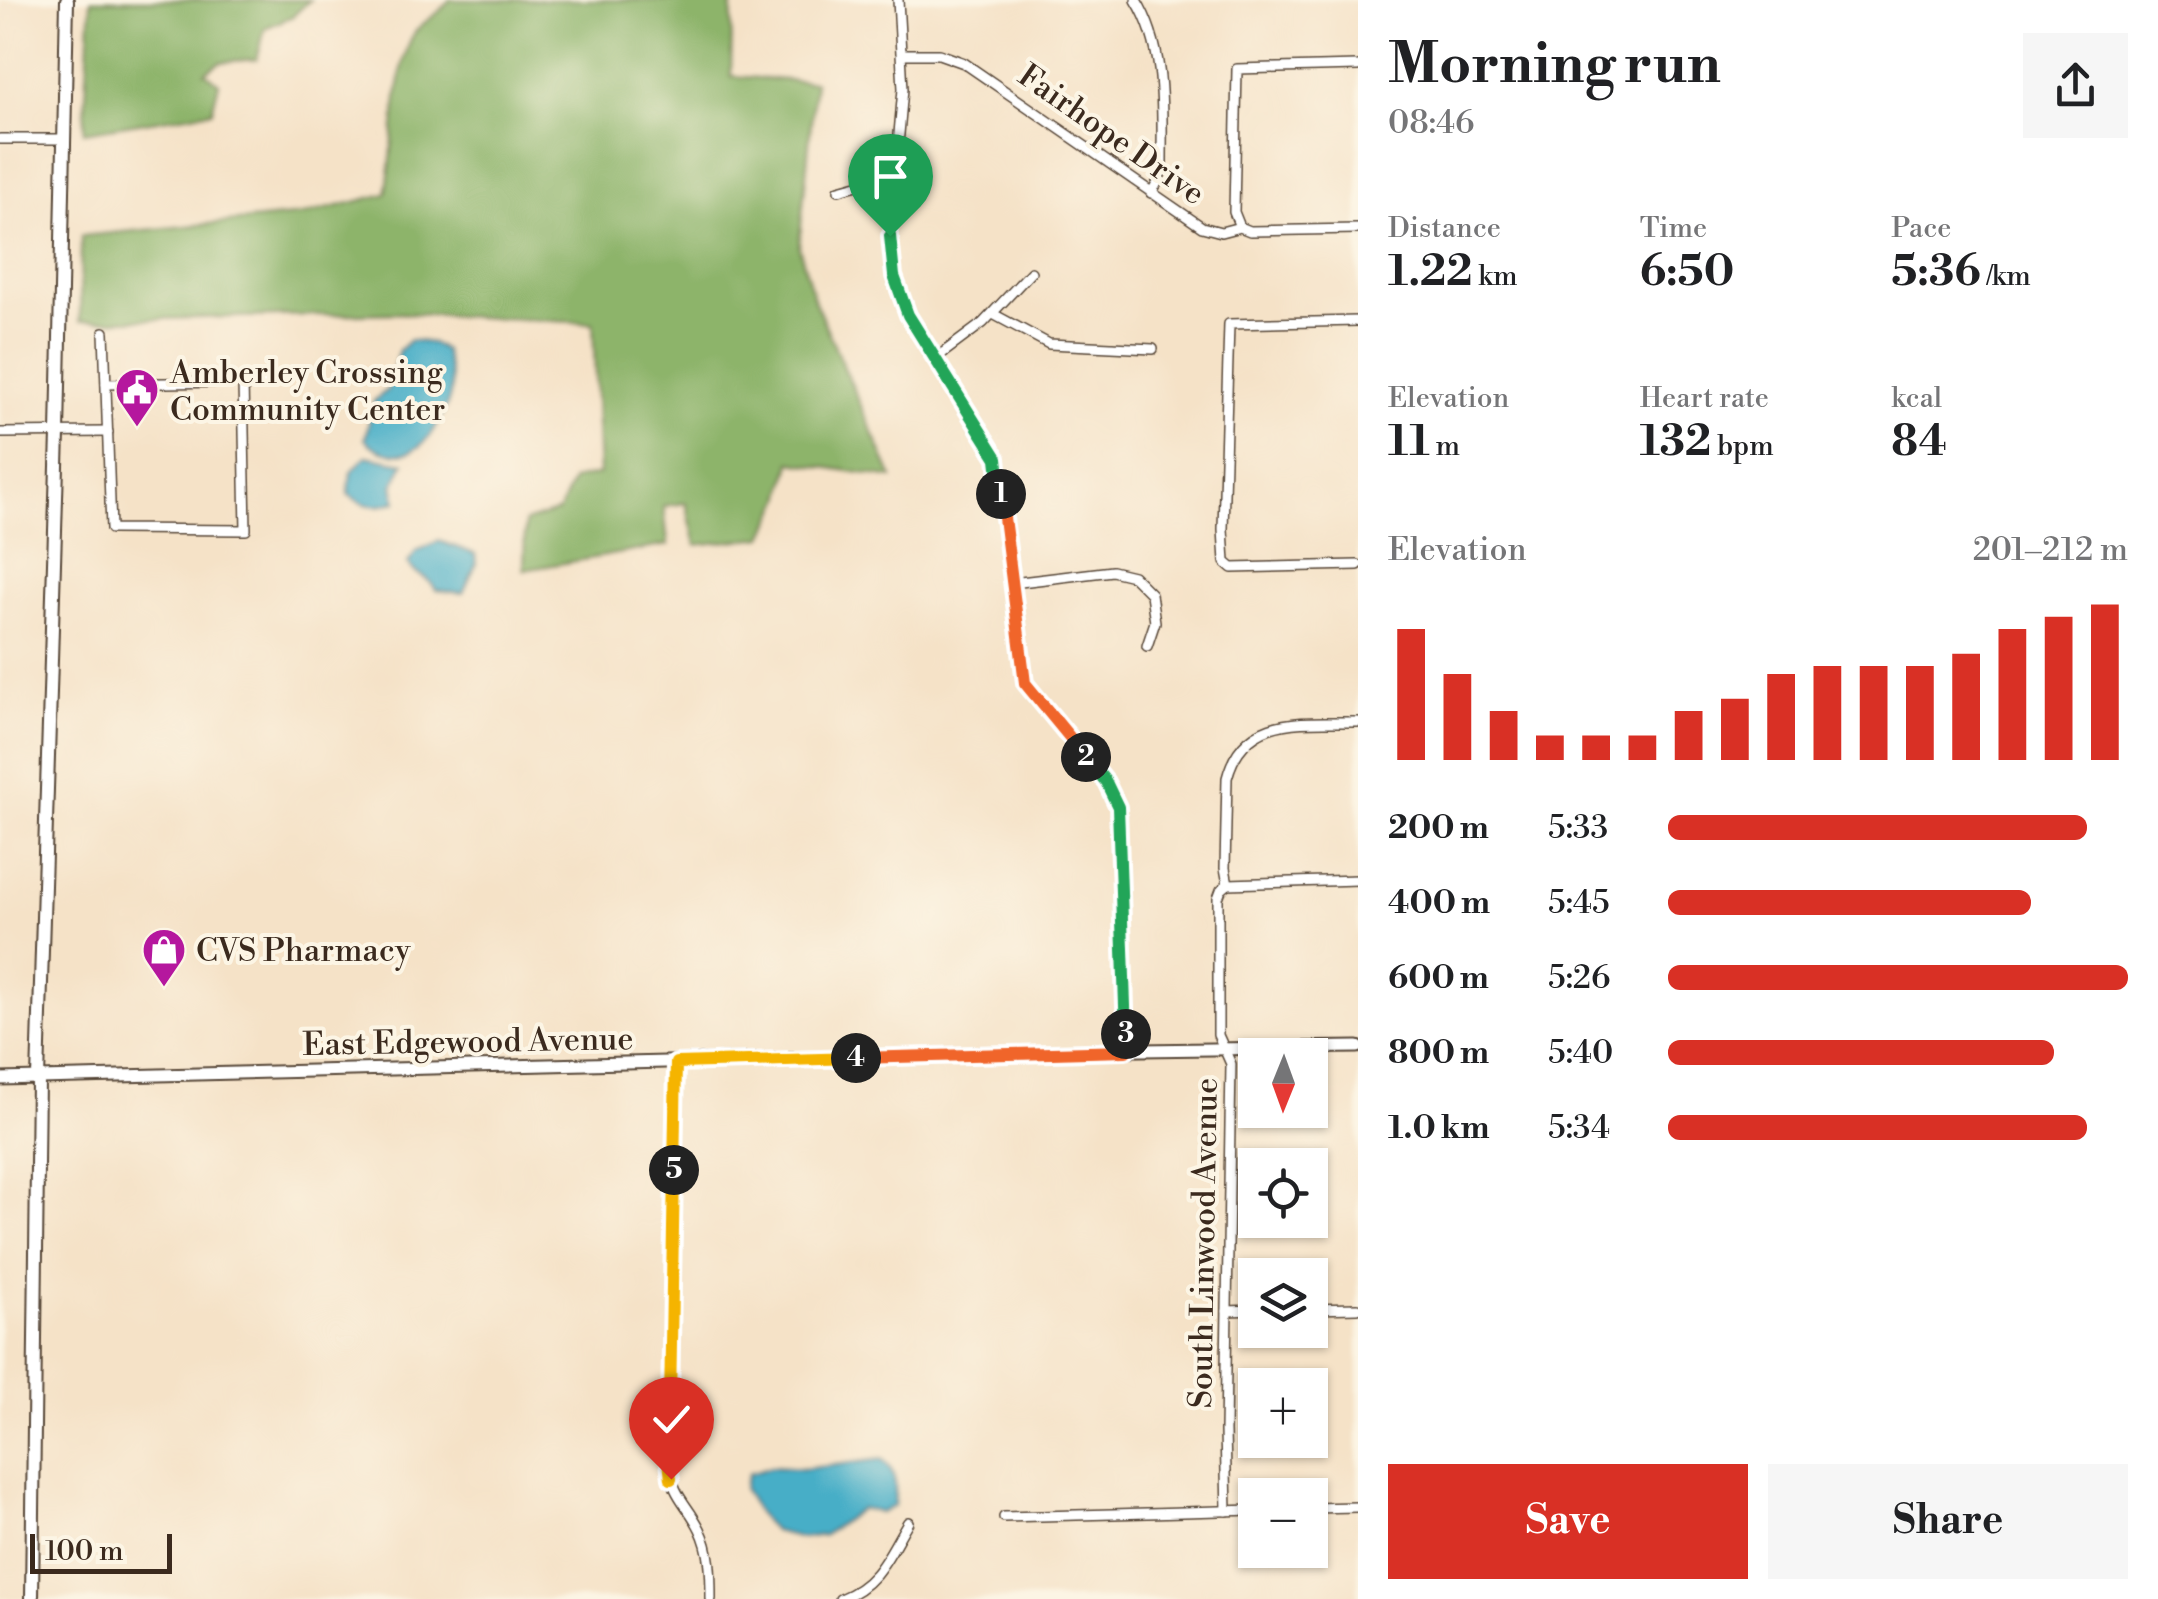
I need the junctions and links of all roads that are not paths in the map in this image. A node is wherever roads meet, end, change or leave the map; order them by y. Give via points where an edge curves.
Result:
1 (67, 0) edge
2 (898, 0) edge
3 (1136, 0) edge
4 (902, 54) junction
5 (1358, 66) edge
6 (0, 139) edge
7 (64, 139) junction
8 (894, 182) junction
9 (839, 190) dead end
10 (1151, 193) junction
11 (1240, 227) junction
12 (1358, 228) edge
13 (1031, 272) dead end
14 (993, 314) junction
15 (1358, 320) edge
16 (104, 332) dead end
17 (1154, 349) dead end
18 (936, 358) junction
19 (276, 381) dead end
20 (243, 382) junction
21 (106, 384) junction
22 (108, 432) junction
23 (0, 433) edge
24 (58, 434) junction
25 (1358, 565) edge
26 (1012, 583) junction
27 (1147, 646) dead end
28 (1358, 722) edge
29 (1358, 880) edge
30 (1228, 884) junction
31 (1358, 1047) edge
32 (1224, 1049) junction
33 (1126, 1051) junction
34 (676, 1063) junction
35 (0, 1079) edge
36 (38, 1079) junction
37 (1358, 1308) edge
38 (1328, 1309) edge
39 (1227, 1311) junction
40 (1238, 1311) edge
41 (1358, 1507) edge
42 (1328, 1508) edge
43 (1227, 1510) junction
44 (1238, 1510) edge
45 (1004, 1516) dead end
46 (908, 1522) dead end
47 (32, 1599) edge
48 (712, 1599) edge
49 (840, 1599) edge

1 - 7 main road
2 - 4 street
3 - 10 street via 1159,58 1162,160
4 - 8 street
4 - 10 street, Fairhope Drive via 939,54 964,63
5 - 11 street via 1238,69 1234,212
6 - 7 street
7 - 24 main road
8 - 9 street
8 - 18 street via 894,276 908,315
10 - 11 street, Fairhope Drive via 1208,229
11 - 12 street, Fairhope Drive
13 - 14 street
14 - 17 street via 1049,344
14 - 18 street
15 - 25 street via 1229,324 1222,529 1228,566
16 - 21 street
18 - 26 street via 997,458
19 - 20 street
20 - 21 street
20 - 22 street via 246,530 112,529
21 - 22 street
22 - 24 street
23 - 24 street
24 - 36 main road
26 - 27 street via 1112,571 1133,576 1151,594 1155,622
26 - 33 street via 1025,683 1106,782 1118,807
28 - 30 street, South Linwood Avenue via 1278,724 1240,748 1226,787
29 - 30 street
30 - 32 street, South Linwood Avenue via 1218,898 1218,1035
31 - 32 main road, East Edgewood Avenue
32 - 33 main road, East Edgewood Avenue
32 - 39 street, South Linwood Avenue via 1231,1064
33 - 34 main road, East Edgewood Avenue
34 - 36 main road, East Edgewood Avenue
34 - 48 street via 669,1470 707,1546
35 - 36 main road, East Edgewood Avenue
36 - 47 main road
37 - 38 street
39 - 40 street
39 - 43 street, South Linwood Avenue
41 - 42 street
43 - 44 street
43 - 45 street
46 - 49 street via 869,1584

